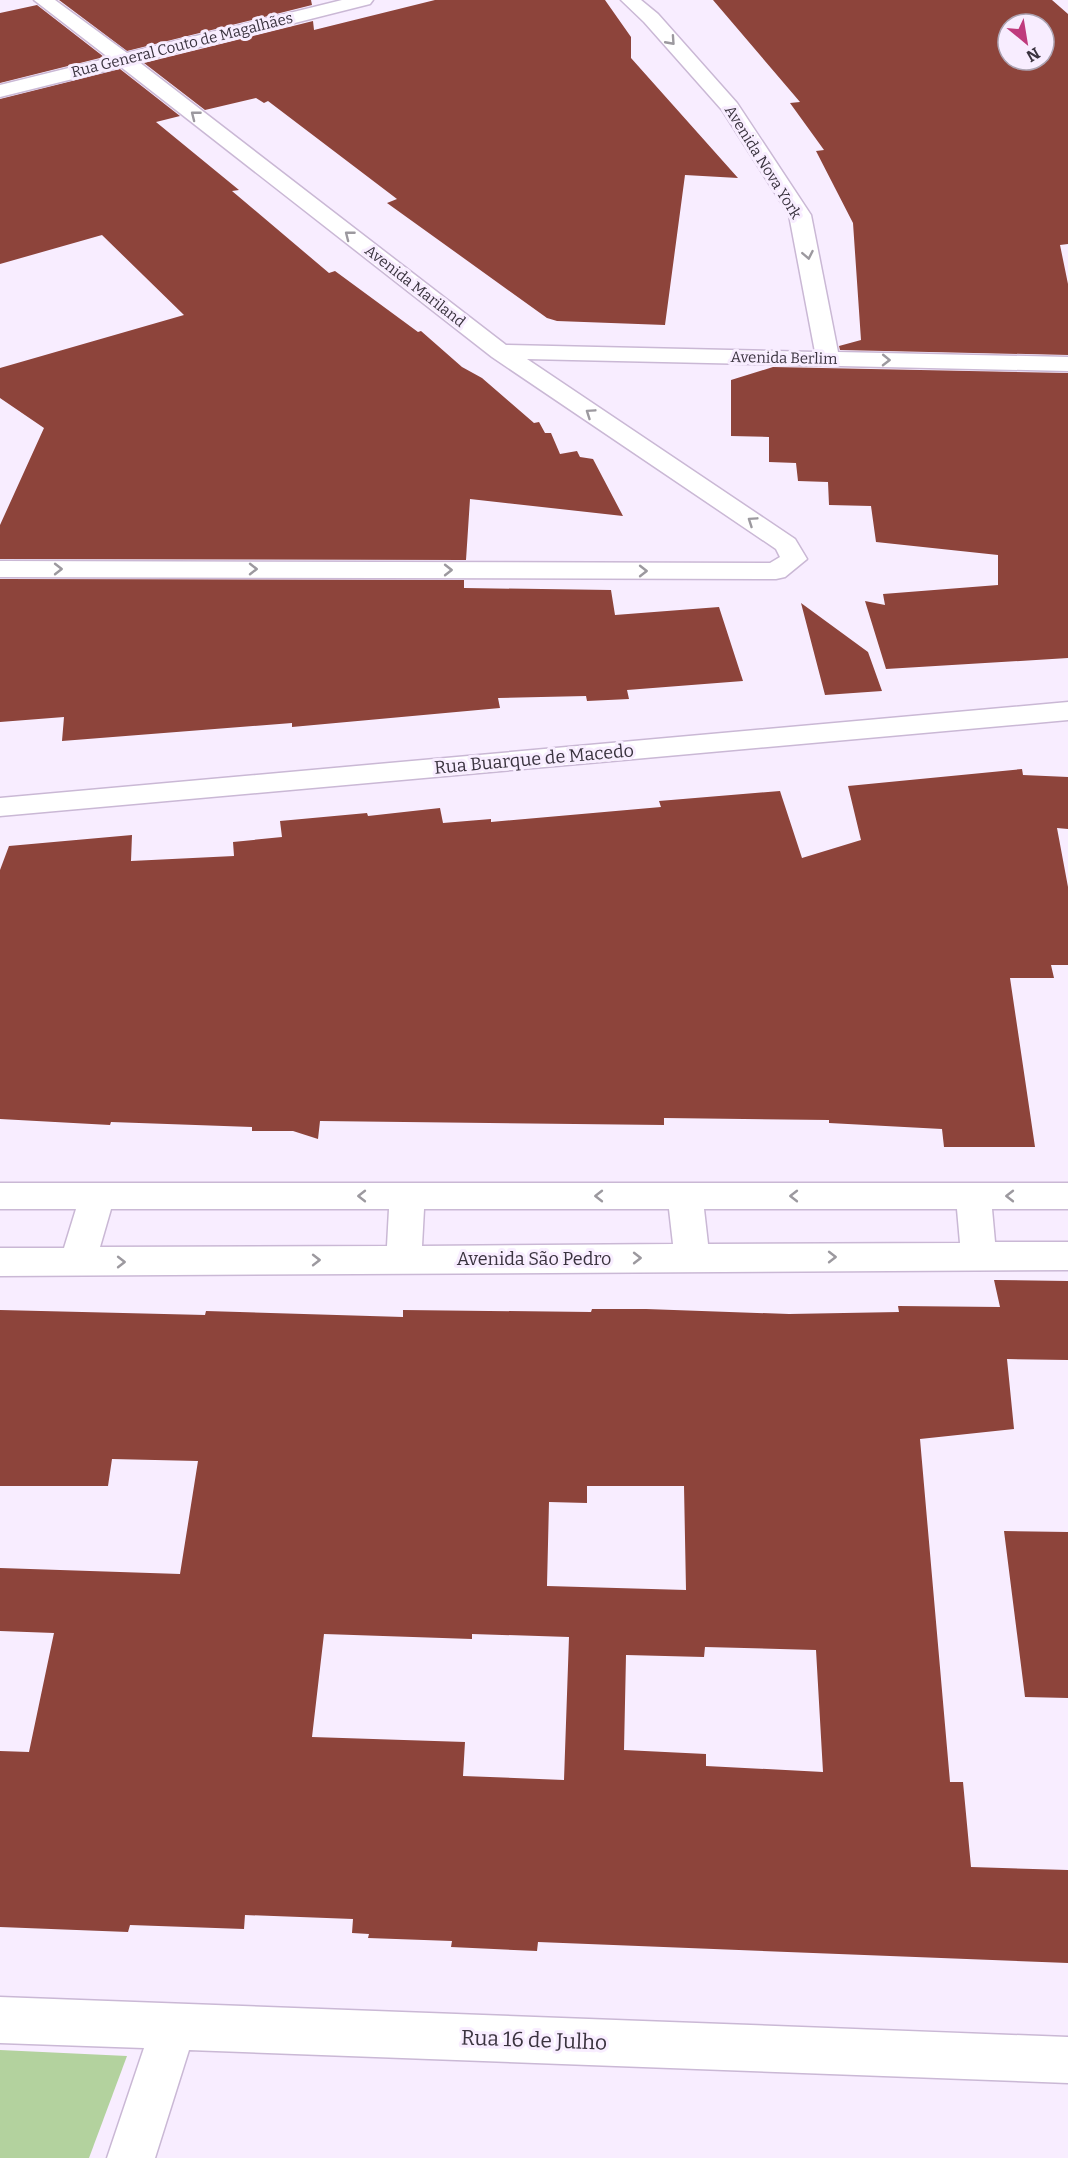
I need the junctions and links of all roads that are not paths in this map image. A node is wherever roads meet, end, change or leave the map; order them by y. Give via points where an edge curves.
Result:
1 (43, 0) edge
2 (364, 0) edge
3 (630, 0) edge
4 (124, 60) junction
5 (0, 91) edge
6 (500, 352) junction
7 (828, 358) junction
8 (1068, 364) edge
9 (0, 569) edge
10 (1068, 711) edge
11 (0, 807) edge
12 (0, 1196) edge
13 (97, 1196) junction
14 (406, 1196) junction
15 (685, 1196) junction
16 (973, 1196) junction
17 (1068, 1196) edge
18 (979, 1256) junction
19 (1068, 1256) edge
20 (692, 1258) junction
21 (404, 1260) junction
22 (0, 1262) edge
23 (78, 1262) junction
24 (0, 2020) edge
25 (174, 2026) junction
26 (1068, 2060) edge
27 (131, 2158) edge

1 - 4 street, Avenida Mariland
2 - 4 street, Rua General Couto de Magalhães
3 -> 7 street, Avenida Nova York via 651,18 730,107 800,214
4 - 5 street, Rua General Couto de Magalhães
6 -> 4 street, Avenida Mariland
6 - 7 street, Avenida Berlim
9 -> 6 street, Avenida Mariland via 776,571 794,559 786,544
7 -> 8 street, Avenida Berlim
10 - 11 street, Rua Buarque de Macedo
12 - 13 street
14 -> 13 street
13 - 23 street
15 -> 14 street
14 - 21 street
16 -> 15 street
15 - 20 street
17 -> 16 street
16 - 18 street
18 - 19 street, Avenida São Pedro
20 -> 18 street, Avenida São Pedro
21 -> 20 street, Avenida São Pedro
23 -> 21 street, Avenida São Pedro
22 - 23 street, Avenida São Pedro
24 - 25 street, Rua 16 de Julho
25 - 26 street, Rua 16 de Julho
25 - 27 street

